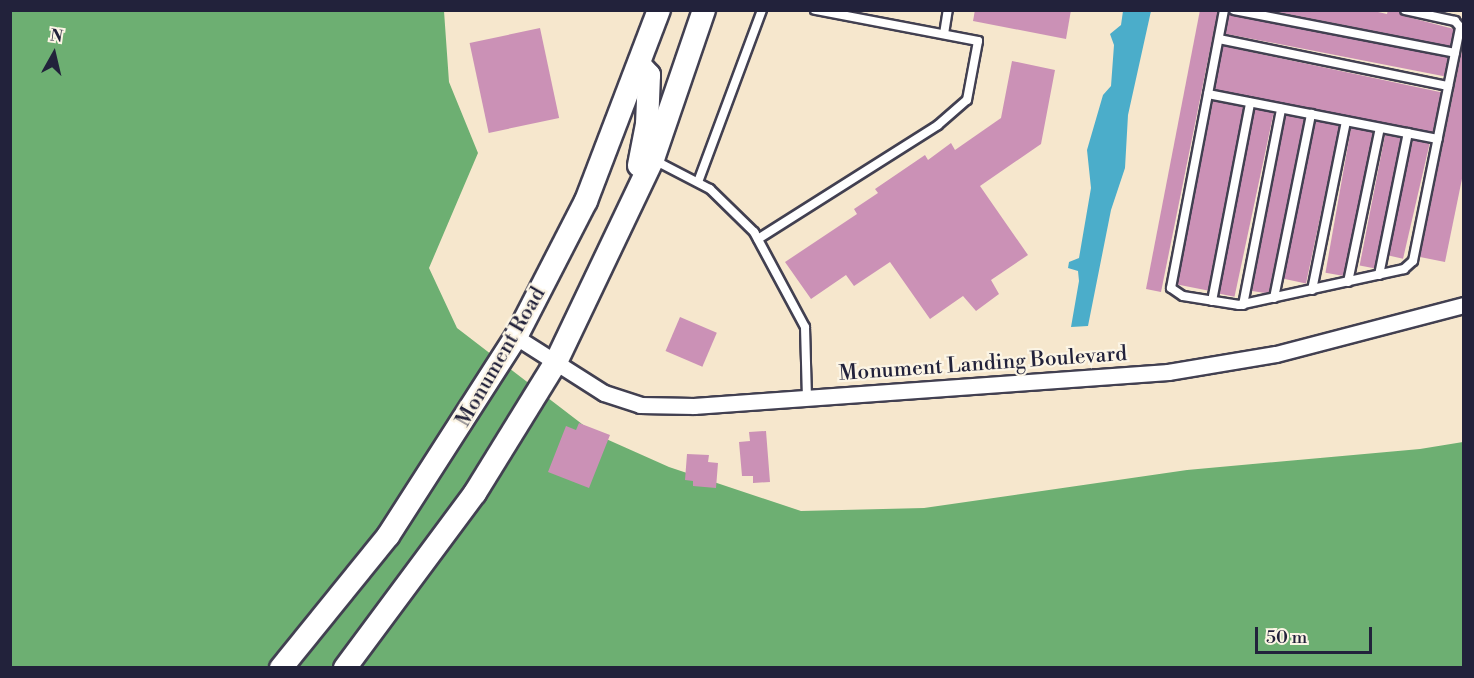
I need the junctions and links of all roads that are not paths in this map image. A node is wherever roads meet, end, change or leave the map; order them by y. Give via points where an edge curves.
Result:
1 (659, 10) edge
2 (704, 10) edge
3 (762, 10) edge
4 (815, 10) edge
5 (948, 10) edge
6 (1224, 10) edge
7 (1234, 10) edge
8 (1405, 10) edge
9 (944, 34) junction
10 (1218, 39) junction
11 (1455, 53) junction
12 (639, 64) junction
13 (1448, 86) junction
14 (1208, 94) junction
15 (1250, 103) junction
16 (1281, 109) junction
17 (1311, 114) junction
18 (1346, 121) junction
19 (1380, 128) junction
20 (1408, 133) junction
21 (1438, 139) junction
22 (653, 159) junction
23 (698, 182) junction
24 (627, 219) junction
25 (758, 239) junction
26 (1379, 275) junction
27 (1348, 282) junction
28 (1312, 290) junction
29 (1274, 298) junction
30 (1212, 301) junction
31 (1243, 305) junction
32 (1464, 305) edge
33 (516, 337) junction
34 (556, 362) junction
35 (807, 397) junction
36 (281, 668) edge
37 (345, 668) edge

1 - 12 main road, Monument Road
2 - 22 main road
3 - 23 lane
4 - 9 lane
5 - 9 lane
6 - 10 lane
7 - 11 lane
8 - 11 lane via 1458,22
9 - 25 lane via 978,41 967,100 938,125
10 - 13 lane
10 - 14 lane
11 - 13 lane
12 - 24 main road via 649,75 647,124
12 - 33 main road, Monument Road via 586,201
13 - 21 lane
14 - 15 lane
14 - 30 lane via 1171,288 1176,295
15 - 16 lane
15 - 30 lane
16 - 17 lane
16 - 31 lane
17 - 18 lane
17 - 29 lane
18 - 19 lane
18 - 28 lane
19 - 20 lane
19 - 27 lane
20 - 21 lane
20 - 26 lane
21 - 26 lane via 1413,261 1404,269
22 - 23 lane
22 - 24 main road
23 - 25 lane
24 - 34 main road
25 - 35 lane via 805,327
26 - 27 lane
27 - 28 lane
28 - 29 lane
29 - 31 lane
30 - 31 lane
32 - 35 street, Monument Landing Boulevard via 1276,354 1168,372
33 - 34 street, Monument Landing Boulevard
33 - 36 main road, Monument Road via 388,536
34 - 35 street, Monument Landing Boulevard via 604,393 640,405 694,406
34 - 37 main road via 475,493

